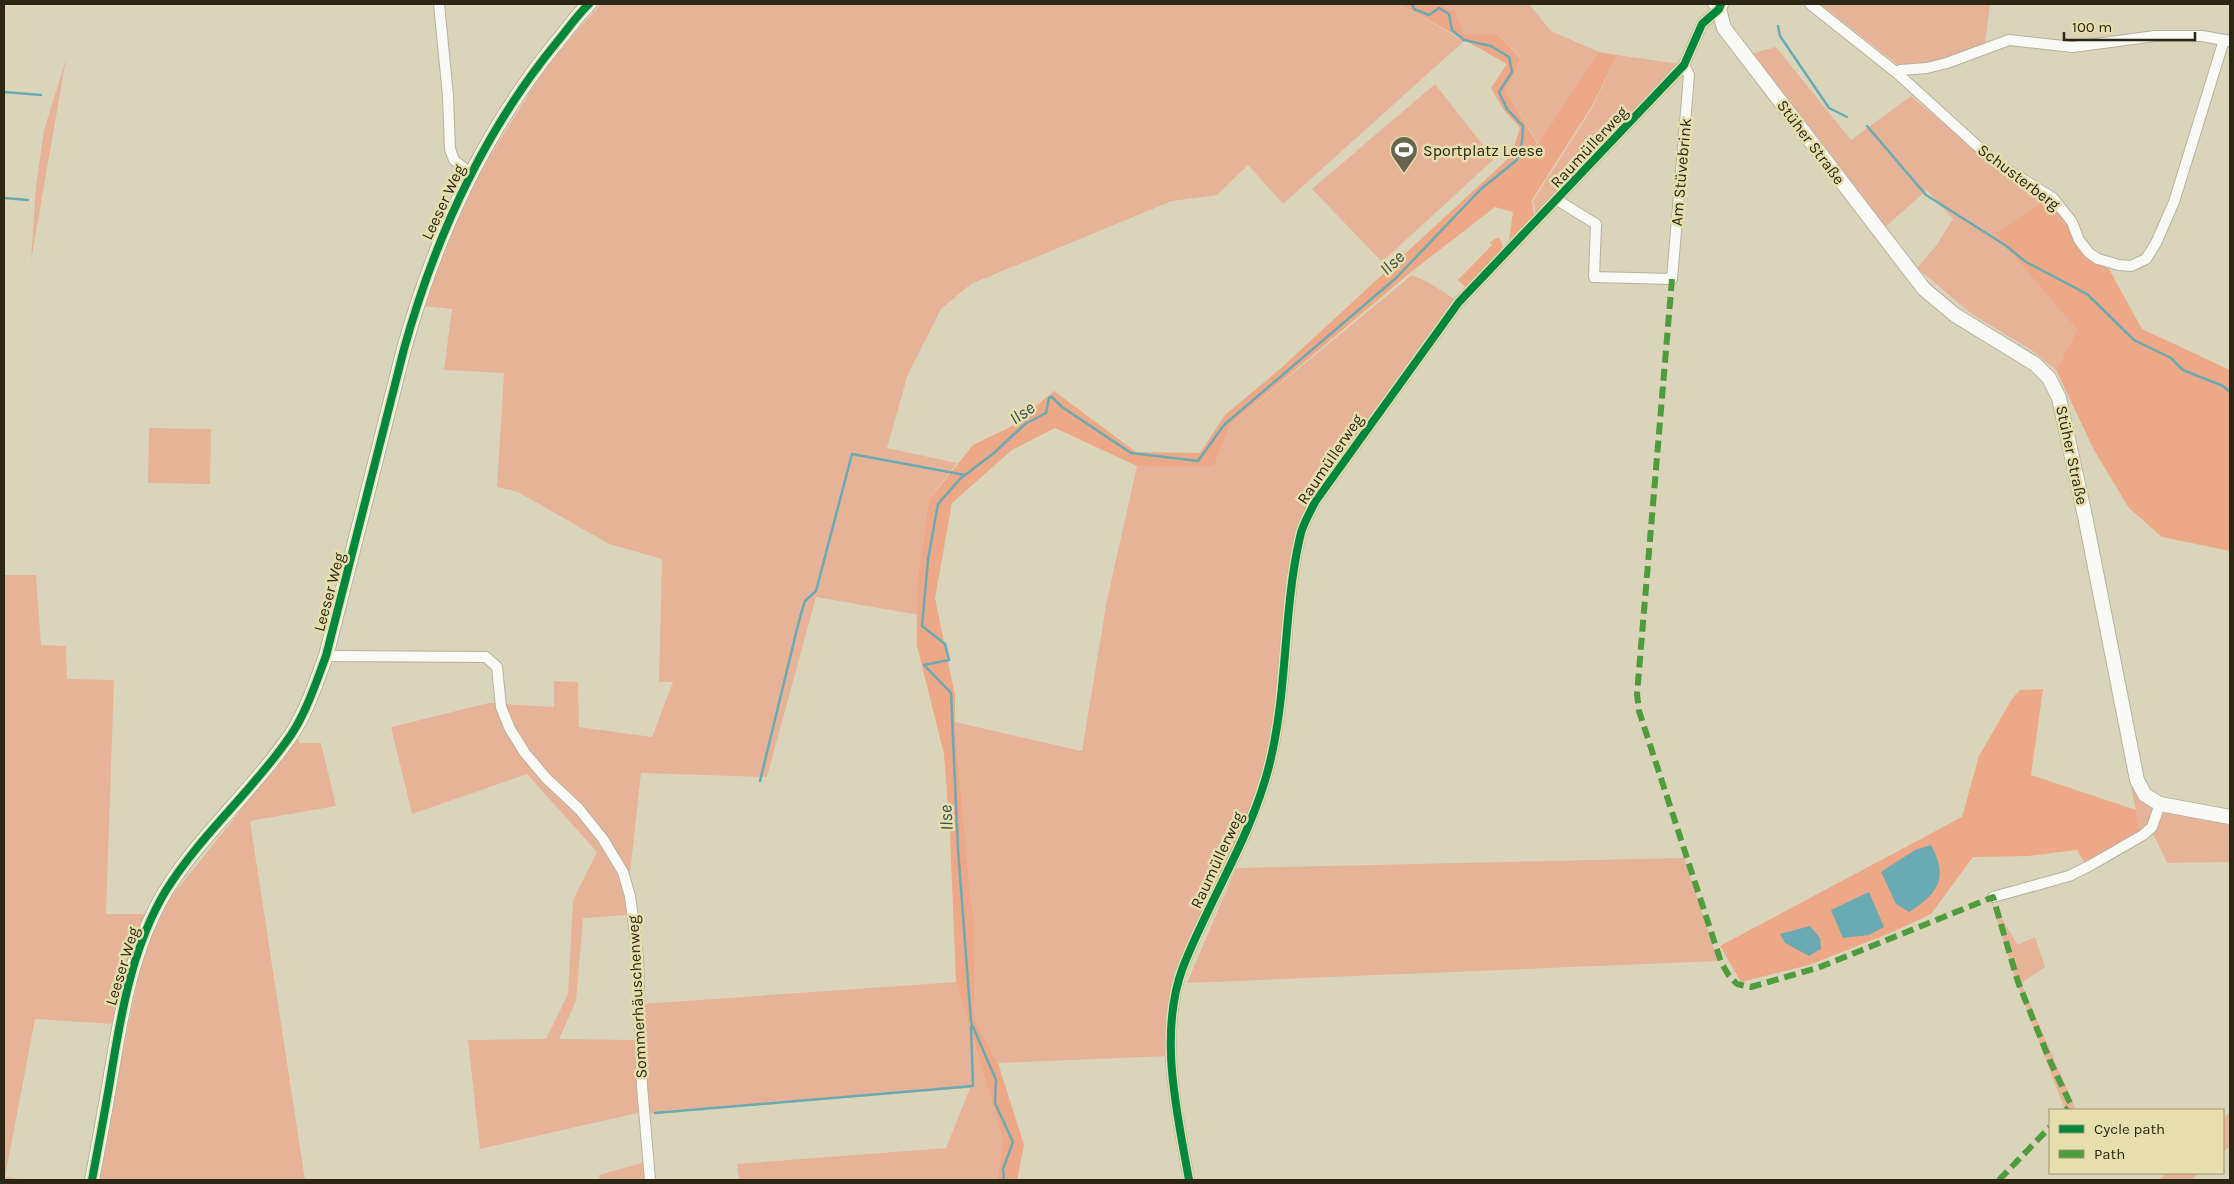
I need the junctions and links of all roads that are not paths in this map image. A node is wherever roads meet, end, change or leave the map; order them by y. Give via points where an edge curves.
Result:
1 (439, 4) edge
2 (589, 4) edge
3 (1810, 4) edge
4 (1718, 6) edge
5 (2227, 41) edge
6 (1684, 65) junction
7 (1897, 73) junction
8 (471, 174) junction
9 (1557, 200) junction
10 (326, 656) junction
11 (501, 707) joint
12 (2160, 804) junction
13 (2230, 817) edge
14 (1993, 897) dead end
15 (92, 1180) edge
16 (650, 1180) edge
17 (1189, 1180) edge

1 - 8 street via 450,149 454,160
2 - 8 street, Leeser Weg via 544,57 510,105
3 - 7 street, Schusterberg
4 - 6 street, Raumüllerweg via 1702,24
4 - 12 street, Stüher Straße via 1724,28 1924,289 1955,314 2034,364 2049,378 2060,398 2137,780 2145,795
5 - 7 street via 2202,36 2155,36 2067,47 2008,40 1947,63
5 - 7 street, Schusterberg via 2174,202 2150,254 2131,266 2109,263 2089,253 2079,240 2072,222 2053,198 1995,162
6 - 9 street, Raumüllerweg
6 - 9 street, Am Stüvebrink via 1689,75 1672,279 1594,277 1596,224
8 - 10 street, Leeser Weg via 438,244 414,310
9 - 17 street, Raumüllerweg via 1459,302 1315,502 1300,535 1268,770 1260,798 1183,968 1175,998 1172,1061
10 - 11 street, Leeser Weg via 486,656 497,667
10 - 15 street, Leeser Weg via 288,741 188,860 165,893 148,926 123,1005
11 - 16 street, Sommerhäuschenweg via 525,753 579,809 624,872 638,957 642,1086
12 - 13 street, Stüher Straße
12 - 14 street via 2152,827 2143,835 2091,865 2069,876

